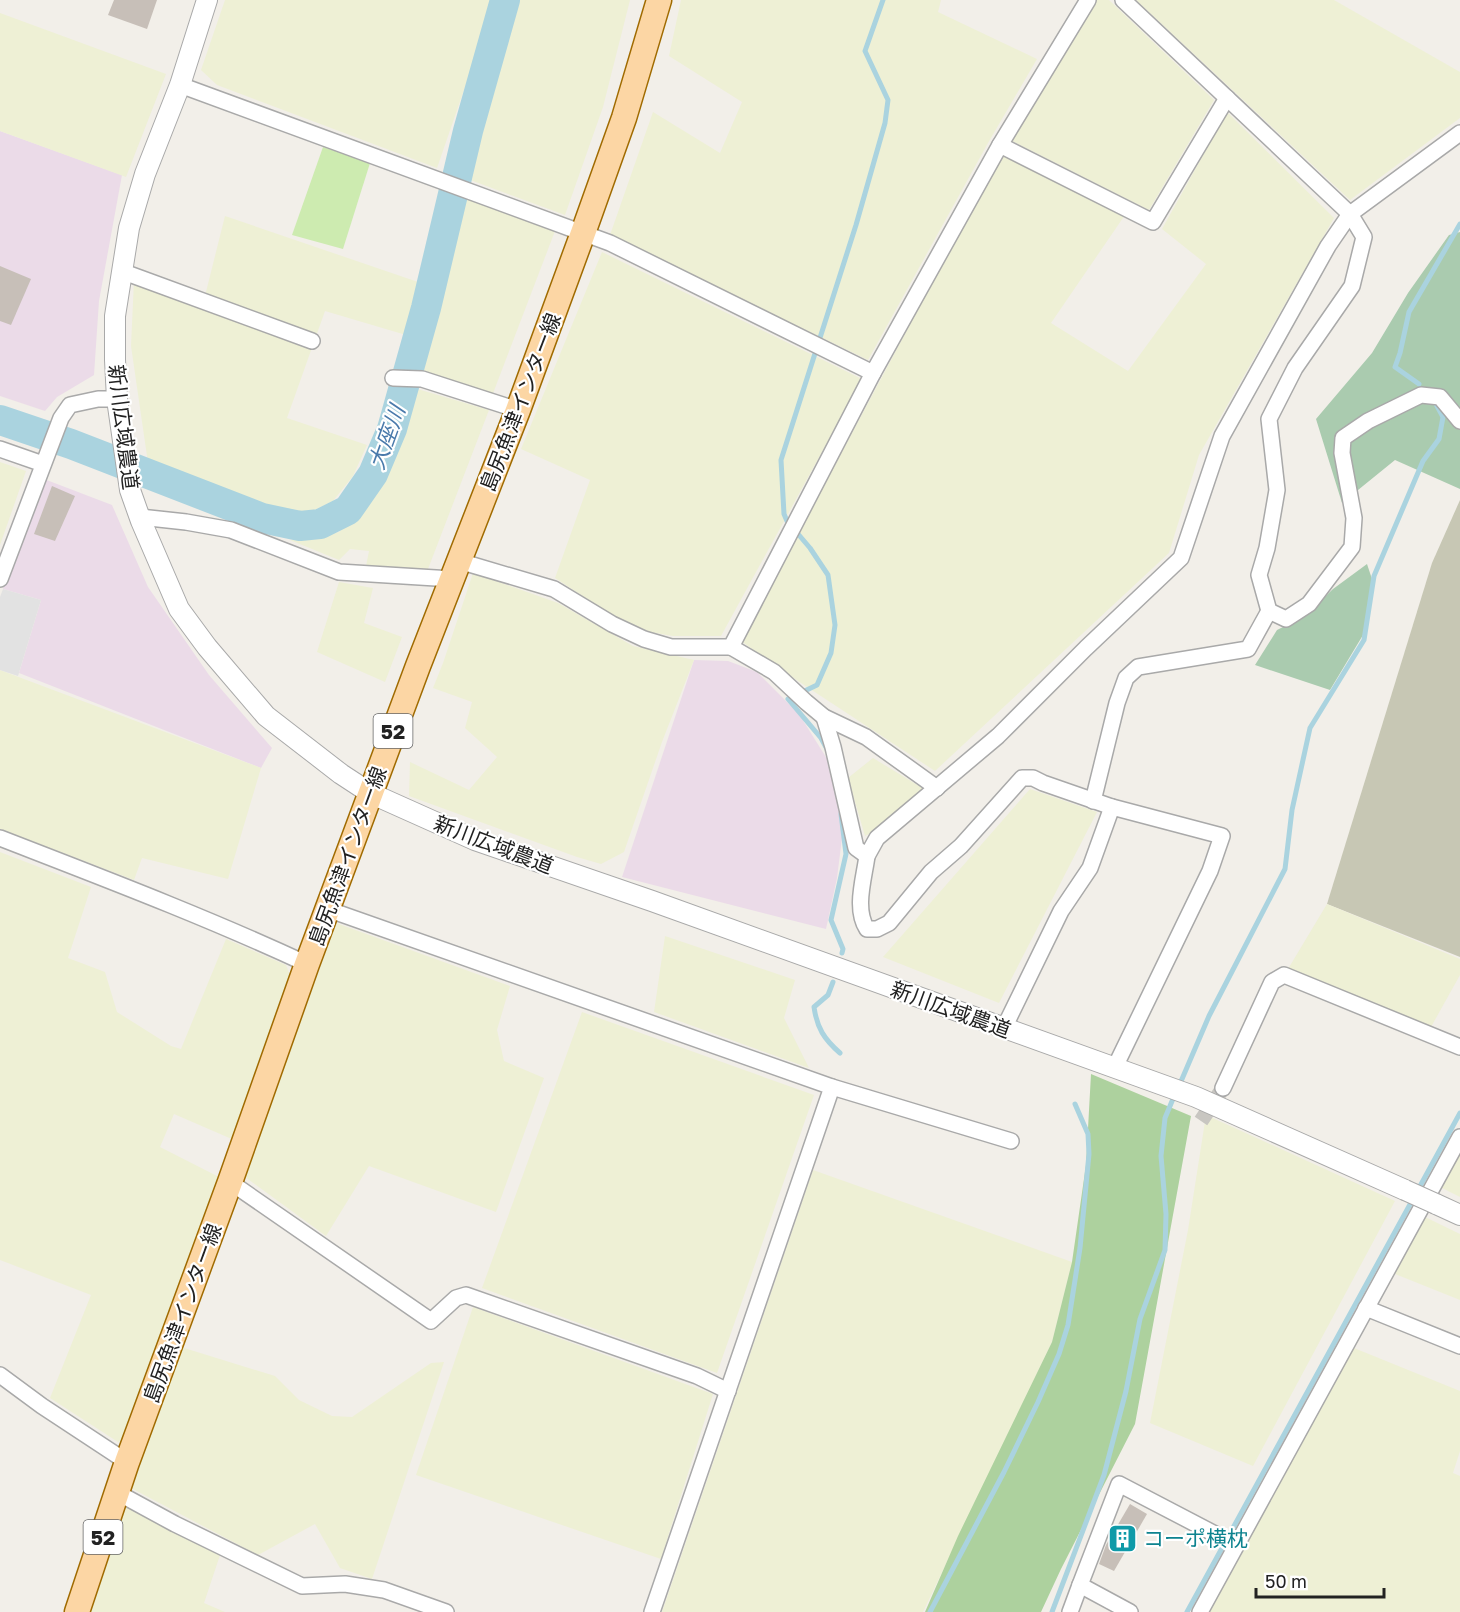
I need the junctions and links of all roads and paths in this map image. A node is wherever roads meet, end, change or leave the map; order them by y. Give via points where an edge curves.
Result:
1 (207, 0) edge
2 (659, 0) edge
3 (1088, 0) edge
4 (1123, 0) edge
5 (180, 85) junction
6 (1227, 98) junction
7 (1460, 133) edge
8 (1000, 145) junction
9 (1350, 214) junction
10 (583, 233) junction
11 (121, 271) junction
12 (312, 341) dead end
13 (873, 373) junction
14 (393, 378) dead end
15 (117, 399) junction
16 (518, 410) junction
17 (1460, 421) edge
18 (0, 449) edge
19 (44, 461) junction
20 (140, 517) junction
21 (456, 570) junction
22 (0, 579) edge
23 (1269, 611) junction
24 (731, 647) junction
25 (824, 717) junction
26 (938, 788) junction
27 (370, 793) junction
28 (1093, 801) junction
29 (1112, 807) junction
30 (0, 838) edge
31 (867, 856) junction
32 (327, 909) junction
33 (307, 964) junction
34 (1004, 1028) junction
35 (1460, 1047) edge
36 (1115, 1067) junction
37 (832, 1087) junction
38 (1223, 1088) tunnel mouth
39 (1460, 1137) edge
40 (1011, 1141) dead end
41 (230, 1182) junction
42 (1460, 1215) edge
43 (1366, 1308) junction
44 (1460, 1346) edge
45 (0, 1375) edge
46 (728, 1391) junction
47 (127, 1462) junction
48 (118, 1493) junction
49 (1231, 1543) junction
50 (1080, 1585) junction
51 (77, 1612) edge
52 (446, 1612) edge
53 (652, 1612) edge
54 (1070, 1612) edge
55 (1130, 1612) edge
56 (1200, 1612) edge

1 - 5 street, 新川広域農道
2 - 10 main road, 島尻魚津インター線 / 52 via 624,118
3 - 8 street
4 - 6 street
5 - 10 street
5 - 11 street, 新川広域農道 via 145,174
6 - 8 street via 1153,222
6 - 9 street
7 - 9 street
8 - 13 street
9 - 23 street via 1364,237 1352,286 1295,368 1269,419 1277,490 1259,575
9 - 26 street via 1328,246 1222,436 1181,558 998,736
10 - 13 street
10 - 16 main road, 島尻魚津インター線 / 52
11 - 12 street
11 - 15 street, 新川広域農道 via 116,316
13 - 24 street
14 - 16 street via 422,379
15 - 19 street via 70,405
15 - 20 street, 新川広域農道 via 130,490
16 - 21 main road, 島尻魚津インター線 / 52
17 - 23 street via 1440,397 1421,395 1343,438 1342,453 1354,518 1352,547 1310,604 1286,619
18 - 19 street
19 - 22 street
20 - 21 street via 231,530 339,572
20 - 27 street, 新川広域農道 via 179,609 207,647 266,716
21 - 24 street via 554,589 612,624 671,647
21 - 27 main road, 島尻魚津インター線 / 52
23 - 28 street via 1248,649 1138,667 1126,678
24 - 25 street via 774,672
25 - 26 street via 866,737
25 - 31 street via 856,848
26 - 31 street via 877,838
27 - 32 main road, 島尻魚津インター線 / 52
27 - 34 street, 新川広域農道 via 475,840
28 - 29 street
28 - 31 street via 1033,778 1022,778 961,846 931,872 889,923 877,929 867,929 860,909
29 - 34 street via 1090,868 1061,911
29 - 36 street via 1222,836 1210,871
30 - 33 street via 165,902
32 - 33 main road, 島尻魚津インター線 / 52
32 - 37 street
33 - 41 main road, 島尻魚津インター線 / 52
34 - 36 street, 新川広域農道
35 - 38 street via 1284,975 1272,982
36 - 42 street, 新川広域農道, bridge via 1188,1094
37 - 40 street
37 - 46 street
39 - 43 street
41 - 46 street via 431,1321 456,1298 466,1295 697,1376
41 - 47 main road, 島尻魚津インター線 / 52
43 - 44 street
43 - 49 street
45 - 47 street
46 - 53 street
47 - 48 main road, 島尻魚津インター線 / 52
48 - 51 main road, 島尻魚津インター線 / 52
48 - 52 street via 302,1586 345,1584 384,1590
49 - 50 street via 1119,1484
49 - 56 street
50 - 54 street
50 - 55 street

